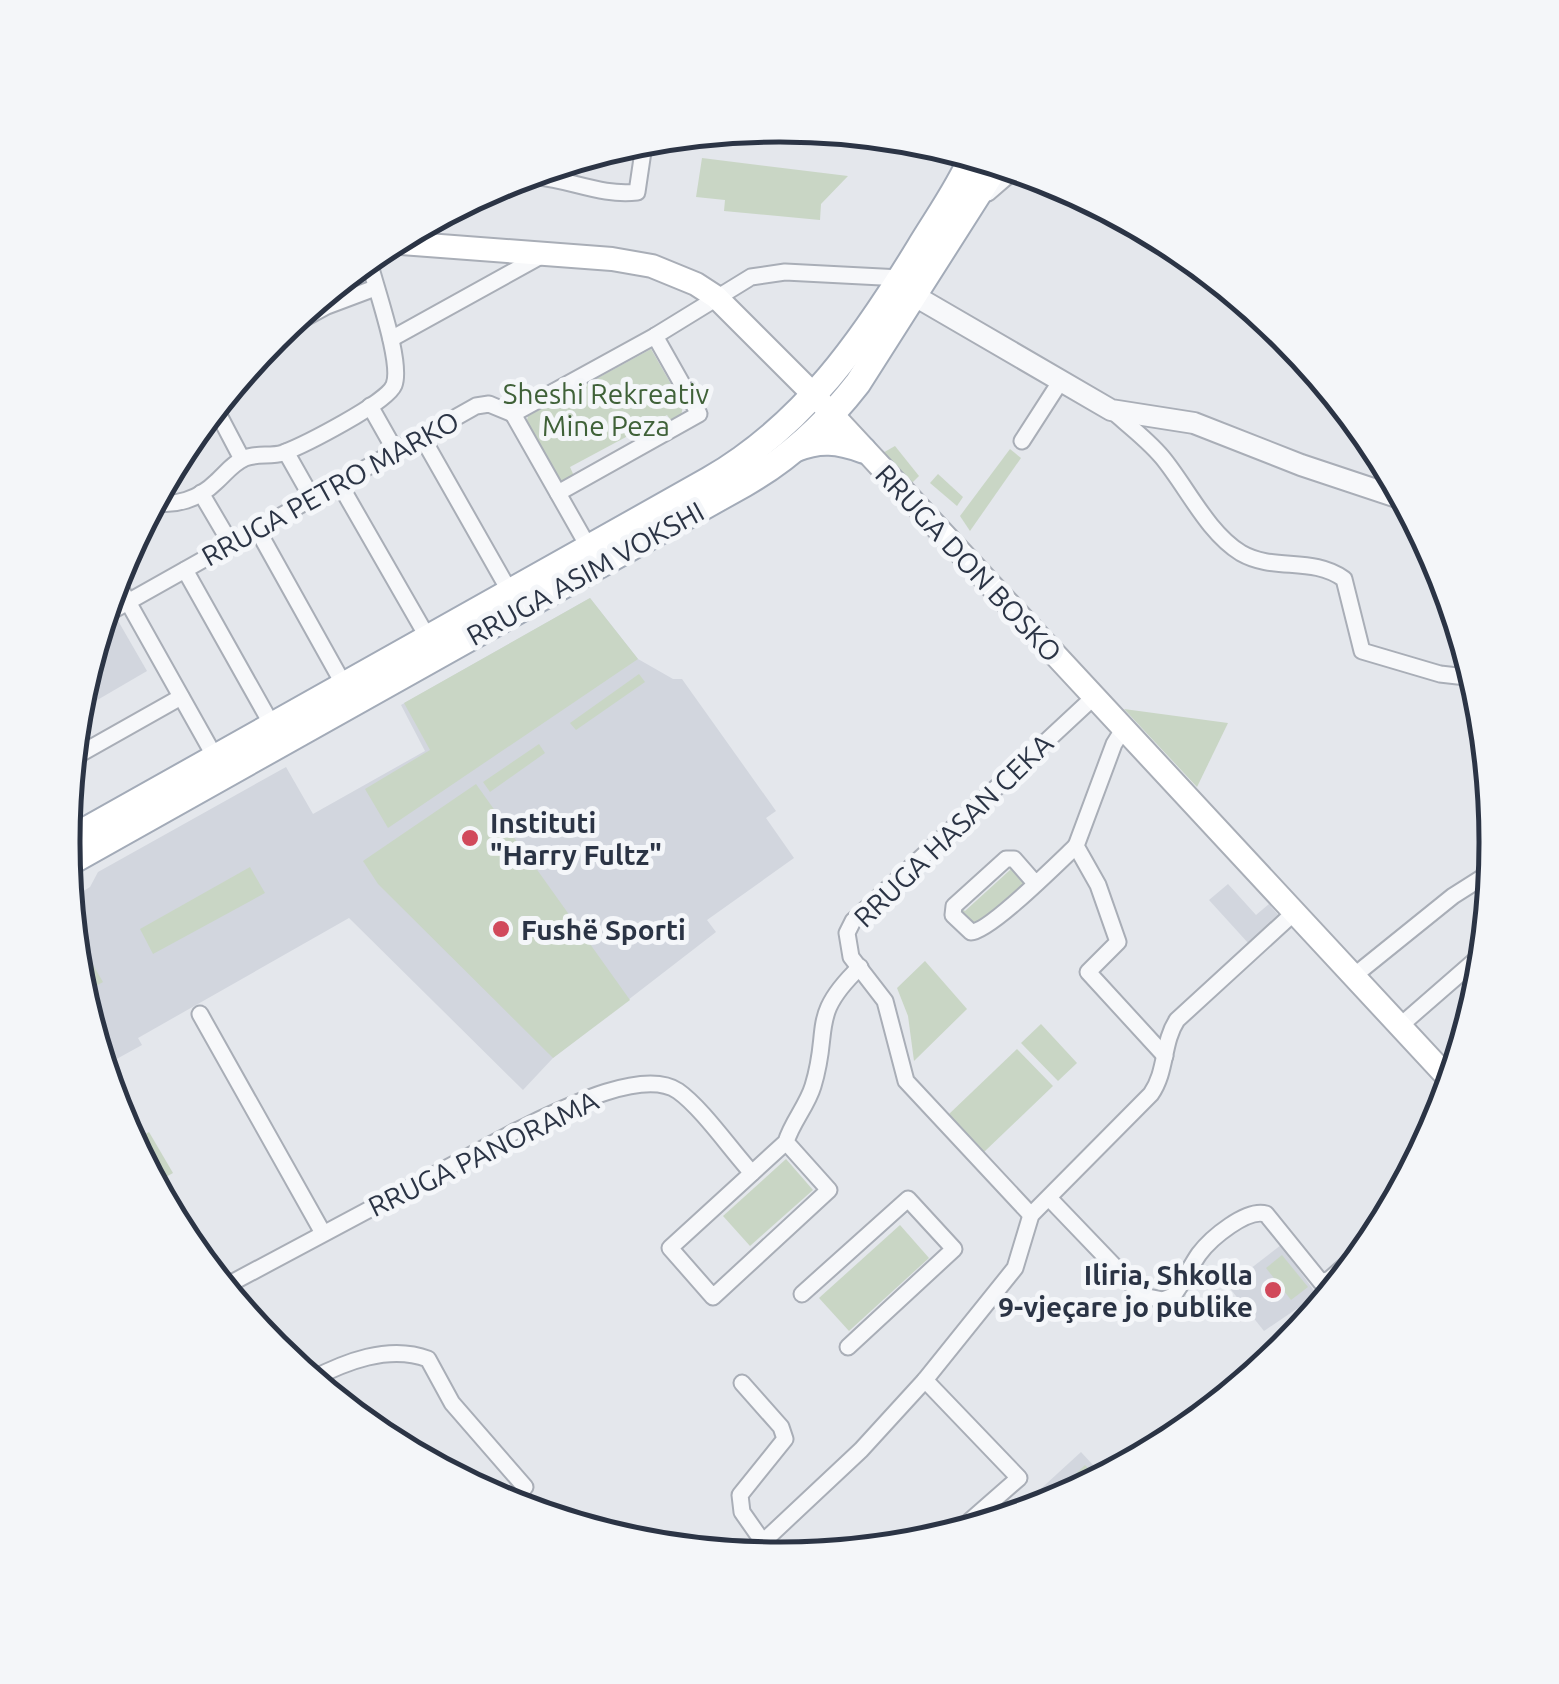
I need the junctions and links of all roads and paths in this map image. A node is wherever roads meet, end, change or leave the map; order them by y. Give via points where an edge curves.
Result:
1 (642, 156) edge
2 (967, 168) edge
3 (990, 175) edge
4 (557, 180) edge
5 (1003, 180) edge
6 (965, 212) junction
7 (417, 244) edge
8 (545, 254) junction
9 (372, 274) edge
10 (908, 286) junction
11 (375, 288) junction
12 (716, 297) junction
13 (333, 304) edge
14 (655, 336) junction
15 (391, 340) junction
16 (1060, 382) junction
17 (370, 406) junction
18 (823, 406) junction
19 (1111, 410) junction
20 (513, 414) junction
21 (222, 420) edge
22 (422, 436) junction
23 (1022, 441) dead end
24 (795, 449) junction
25 (863, 450) junction
26 (286, 452) junction
27 (396, 452) junction
28 (242, 459) junction
29 (339, 484) junction
30 (202, 493) junction
31 (558, 493) junction
32 (1386, 493) edge
33 (312, 498) junction
34 (168, 504) edge
35 (257, 529) junction
36 (231, 544) junction
37 (589, 548) junction
38 (185, 570) junction
39 (510, 592) junction
40 (125, 596) edge
41 (128, 602) junction
42 (121, 606) edge
43 (428, 638) junction
44 (1459, 676) edge
45 (344, 685) junction
46 (1094, 696) junction
47 (181, 697) junction
48 (272, 725) junction
49 (1124, 728) junction
50 (86, 751) edge
51 (215, 758) junction
52 (80, 837) edge
53 (80, 838) edge
54 (1076, 846) junction
55 (1478, 880) edge
56 (1035, 882) junction
57 (1296, 911) junction
58 (860, 967) junction
59 (1468, 968) edge
60 (1355, 975) junction
61 (200, 1014) dead end
62 (1401, 1025) junction
63 (1166, 1056) junction
64 (1441, 1070) edge
65 (786, 1142) junction
66 (752, 1173) junction
67 (1049, 1198) junction
68 (1032, 1216) junction
69 (323, 1233) junction
70 (235, 1281) edge
71 (1323, 1281) edge
72 (802, 1294) dead end
73 (848, 1347) dead end
74 (325, 1373) edge
75 (925, 1380) junction
76 (742, 1383) dead end
77 (525, 1487) dead end
78 (981, 1511) edge
79 (764, 1541) edge
80 (763, 1542) edge

1 - 4 street via 636,192
2 - 10 main road, RRUGA ASIM VOKSHI
3 - 6 main road, RRUGA ASIM VOKSHI
5 - 6 street
6 - 10 main road, RRUGA ASIM VOKSHI
7 - 8 main road, RRUGA DON BOSKO
8 - 12 main road, RRUGA DON BOSKO via 652,266
8 - 15 street
9 - 11 street
10 - 12 street via 768,273
10 - 16 street
10 - 18 main road, RRUGA ASIM VOKSHI via 850,354
11 - 13 street
11 - 15 street
12 - 14 street
12 - 18 main road, RRUGA DON BOSKO
14 - 20 street
14 - 31 street via 699,414
15 - 17 street via 396,380
16 - 19 street
16 - 23 street
17 - 26 street
17 - 27 street
18 - 24 main road, RRUGA ASIM VOKSHI
18 - 25 main road, RRUGA DON BOSKO
18 - 37 main road, RRUGA ASIM VOKSHI via 734,466
19 - 32 street via 1194,422
19 - 44 street via 1157,451 1240,552 1256,560 1321,566 1344,579 1362,651
20 - 22 street, RRUGA PETRO MARKO via 476,406
20 - 31 street
21 - 28 street
22 - 27 street, RRUGA PETRO MARKO
22 - 39 street
24 - 25 main road via 832,442
24 - 53 main road, RRUGA ASIM VOKSHI via 732,492
25 - 46 main road, RRUGA DON BOSKO
26 - 28 street
26 - 33 street
27 - 29 street, RRUGA PETRO MARKO
28 - 30 street
29 - 33 street, RRUGA PETRO MARKO
29 - 43 street
30 - 34 street
30 - 36 street
31 - 37 street
33 - 35 street, RRUGA PETRO MARKO
35 - 36 street, RRUGA PETRO MARKO
35 - 45 street
36 - 38 street, RRUGA PETRO MARKO
37 - 39 main road, RRUGA ASIM VOKSHI
38 - 41 street, RRUGA PETRO MARKO
38 - 48 street
39 - 43 main road, RRUGA ASIM VOKSHI
40 - 41 street
41 - 42 street, RRUGA PETRO MARKO
41 - 47 street
43 - 45 main road, RRUGA ASIM VOKSHI
45 - 48 main road, RRUGA ASIM VOKSHI
46 - 49 main road, RRUGA DON BOSKO
46 - 58 street, RRUGA HASAN CEKA via 853,921 848,946
47 - 50 street
47 - 51 street
48 - 51 main road, RRUGA ASIM VOKSHI
49 - 54 street
49 - 57 main road, RRUGA DON BOSKO
51 - 52 main road, RRUGA ASIM VOKSHI
54 - 56 street
54 - 63 street via 1118,942 1088,972
55 - 60 street
56 - 56 street via 1006,859 954,906 953,915 976,934
57 - 60 main road, RRUGA DON BOSKO
57 - 63 street via 1177,1020
58 - 65 street via 826,1009 812,1089
58 - 68 street, RRUGA HASAN CEKA via 884,1001 906,1080
59 - 62 street
60 - 62 main road, RRUGA DON BOSKO
61 - 69 street
62 - 64 main road, RRUGA DON BOSKO
63 - 67 street via 1151,1094
65 - 66 street
65 - 66 street via 829,1190 713,1297 670,1248
66 - 69 street, RRUGA PANORAMA via 675,1089 647,1084 600,1094 528,1125
67 - 68 street
67 - 71 street via 1152,1300 1173,1296 1208,1244 1259,1212
68 - 75 street via 1015,1268
69 - 70 street, RRUGA PANORAMA
72 - 73 street via 908,1199 954,1249
74 - 77 street via 353,1360 405,1354 428,1360 452,1403
75 - 78 street via 1020,1478
75 - 79 street
76 - 80 street via 785,1440 740,1495 742,1512

